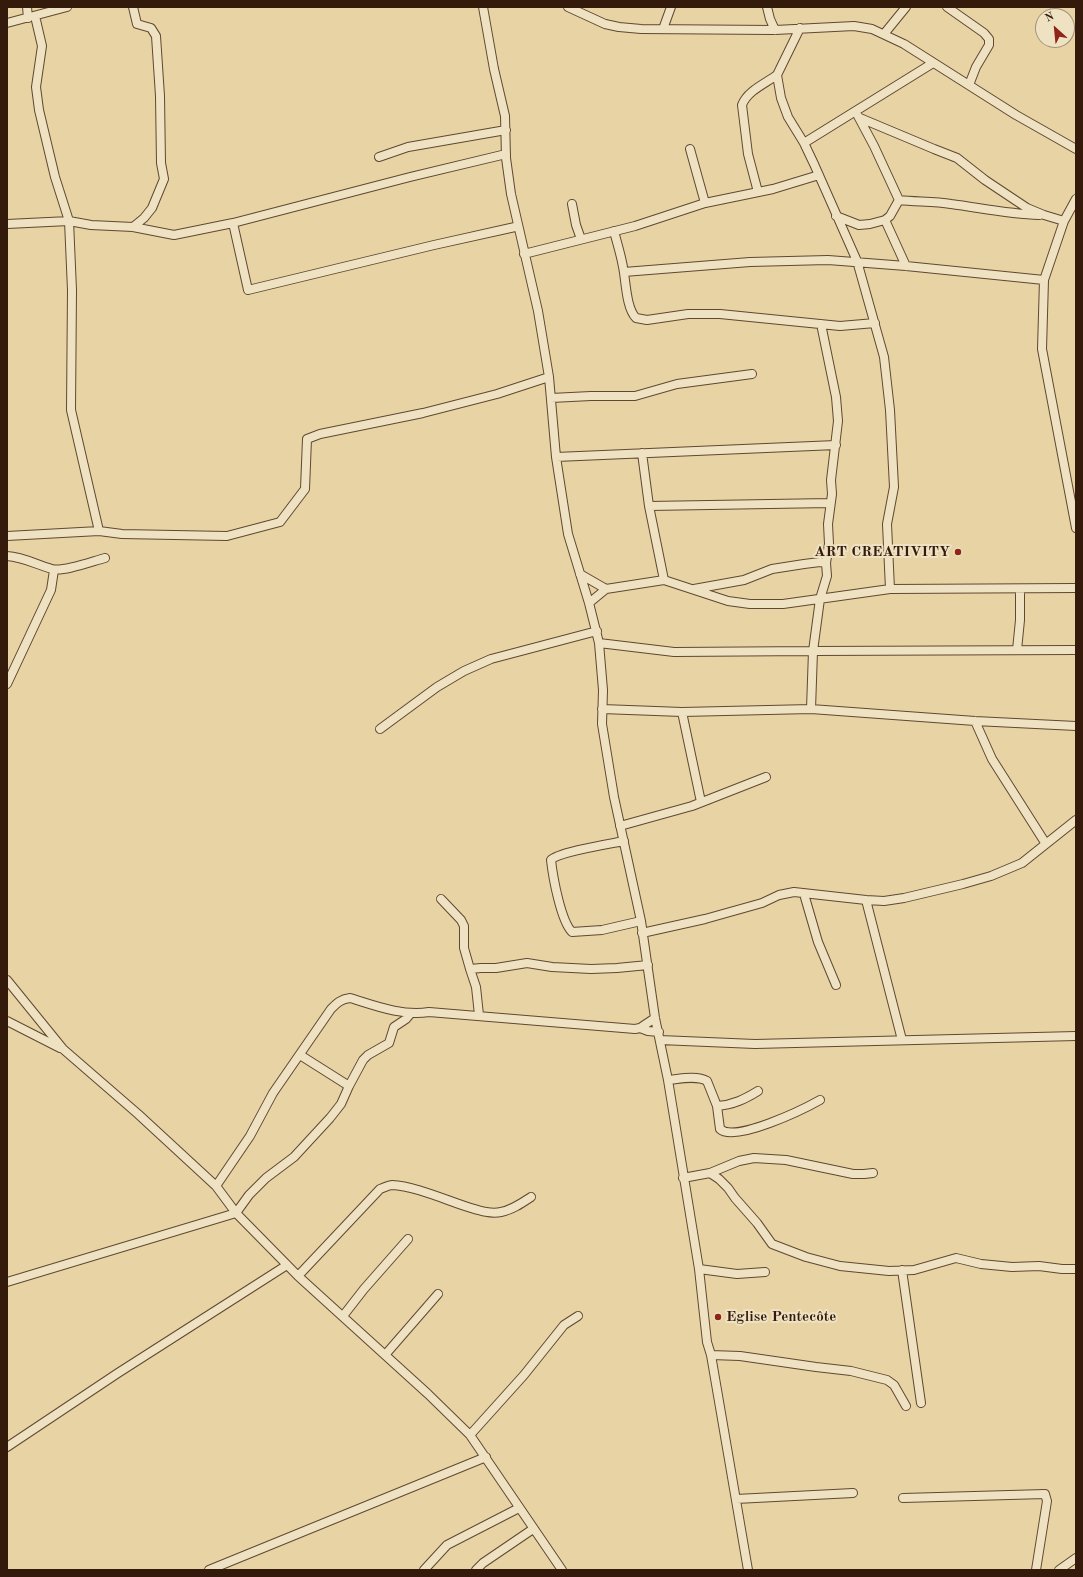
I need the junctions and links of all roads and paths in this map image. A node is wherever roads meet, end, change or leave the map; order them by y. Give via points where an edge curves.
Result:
1 (27, 7) edge
2 (67, 7) edge
3 (133, 7) edge
4 (483, 7) edge
5 (568, 7) edge
6 (671, 7) edge
7 (767, 7) edge
8 (906, 7) edge
9 (947, 7) edge
10 (32, 17) junction
11 (7, 22) edge
12 (800, 28) junction
13 (663, 29) junction
14 (774, 30) junction
15 (884, 34) junction
16 (933, 63) junction
17 (777, 75) junction
18 (969, 85) junction
19 (857, 115) junction
20 (506, 130) junction
21 (804, 143) junction
22 (690, 149) dead end
23 (1076, 149) edge
24 (506, 154) junction
25 (379, 157) dead end
26 (819, 175) junction
27 (758, 192) junction
28 (1076, 199) edge
29 (899, 200) junction
30 (705, 203) junction
31 (572, 204) dead end
32 (1044, 215) junction
33 (836, 216) junction
34 (885, 220) junction
35 (7, 221) edge
36 (69, 221) junction
37 (1064, 221) junction
38 (233, 223) junction
39 (133, 227) junction
40 (515, 227) dead end
41 (614, 230) junction
42 (581, 239) junction
43 (524, 254) junction
44 (857, 261) junction
45 (906, 266) junction
46 (624, 272) junction
47 (1044, 280) junction
48 (875, 323) junction
49 (821, 324) junction
50 (752, 374) dead end
51 (549, 377) junction
52 (551, 398) junction
53 (836, 445) junction
54 (642, 453) junction
55 (556, 456) junction
56 (830, 503) junction
57 (649, 506) junction
58 (1076, 528) edge
59 (99, 531) junction
60 (7, 536) edge
61 (7, 556) edge
62 (105, 558) dead end
63 (826, 563) junction
64 (54, 570) junction
65 (580, 574) junction
66 (664, 580) junction
67 (1076, 588) edge
68 (606, 589) junction
69 (694, 589) junction
70 (890, 589) junction
71 (1020, 589) junction
72 (820, 599) junction
73 (589, 603) junction
74 (596, 631) junction
75 (599, 643) junction
76 (1017, 650) junction
77 (1076, 650) edge
78 (813, 651) junction
79 (7, 684) edge
80 (602, 709) junction
81 (811, 709) junction
82 (682, 712) junction
83 (975, 721) junction
84 (1076, 726) edge
85 (380, 729) dead end
86 (766, 777) dead end
87 (701, 802) junction
88 (1076, 820) edge
89 (620, 826) junction
90 (624, 841) junction
91 (1046, 844) junction
92 (804, 894) junction
93 (442, 899) dead end
94 (866, 900) junction
95 (641, 921) junction
96 (642, 933) junction
97 (648, 965) junction
98 (470, 970) junction
99 (7, 980) edge
100 (836, 986) dead end
101 (411, 1014) junction
102 (479, 1015) junction
103 (655, 1018) junction
104 (7, 1021) edge
105 (640, 1028) junction
106 (660, 1036) junction
107 (1076, 1036) edge
108 (902, 1040) junction
109 (63, 1049) junction
110 (300, 1055) junction
111 (668, 1080) junction
112 (349, 1086) junction
113 (758, 1091) dead end
114 (820, 1100) dead end
115 (717, 1106) junction
116 (710, 1173) junction
117 (874, 1173) dead end
118 (683, 1178) junction
119 (216, 1186) junction
120 (531, 1197) dead end
121 (236, 1213) junction
122 (408, 1239) dead end
123 (287, 1265) junction
124 (699, 1269) junction
125 (1076, 1269) edge
126 (902, 1270) junction
127 (765, 1272) dead end
128 (298, 1276) junction
129 (7, 1282) edge
130 (438, 1294) dead end
131 (343, 1316) junction
132 (578, 1316) dead end
133 (385, 1355) junction
134 (711, 1355) junction
135 (921, 1403) dead end
136 (906, 1406) dead end
137 (470, 1435) junction
138 (7, 1448) edge
139 (486, 1457) junction
140 (853, 1493) dead end
141 (903, 1498) dead end
142 (736, 1499) junction
143 (519, 1508) junction
144 (534, 1529) junction
145 (1076, 1558) edge
146 (209, 1570) edge
147 (424, 1570) edge
148 (476, 1570) edge
149 (562, 1570) edge
150 (748, 1570) edge
151 (1036, 1570) edge
152 (1059, 1570) edge

1 - 10 street
2 - 10 street
3 - 39 street via 137,24 151,28 156,36 161,163 164,179 152,208
4 - 20 street
5 - 13 street via 605,24
6 - 13 street
7 - 14 street
8 - 15 street
9 - 18 street via 989,39
10 - 11 street
10 - 36 street via 42,46 36,87 39,110 55,178
12 - 14 street
12 - 15 street via 862,26
12 - 17 street
13 - 14 street
15 - 16 street
16 - 18 street
16 - 19 street
17 - 21 street via 784,107 791,124
17 - 27 street via 744,99 742,105 748,154
18 - 23 street
19 - 21 street
19 - 29 street
19 - 32 street via 957,158 1027,208
20 - 24 street
20 - 25 street via 408,147
21 - 26 street
22 - 30 street
24 - 38 street
24 - 43 street via 511,194
26 - 27 street
26 - 33 street
27 - 30 street
28 - 37 street
29 - 32 street via 950,203 1014,214
29 - 34 street
30 - 41 street via 635,226
31 - 42 street
32 - 37 street
33 - 34 street via 858,226
33 - 44 street
34 - 45 street
35 - 36 street
36 - 39 street
36 - 59 street via 72,290 71,410
37 - 47 street
38 - 39 street via 174,235
38 - 40 street via 248,290
41 - 42 street
41 - 46 street
42 - 43 street
43 - 51 street via 538,311
44 - 45 street
44 - 46 street via 764,261
44 - 48 street
45 - 47 street
46 - 49 street via 631,310 633,316 640,320 688,314 720,314
47 - 58 street via 1042,349
48 - 49 street via 856,326
48 - 70 street via 884,357 890,410 894,487 887,524
49 - 53 street via 836,397
50 - 52 street via 677,384 635,396
51 - 52 street
51 - 59 street via 497,394 423,413 320,434 308,439 305,489 280,522 227,536 122,534
52 - 55 street
53 - 54 street
53 - 56 street
54 - 55 street
54 - 57 street
55 - 65 street via 568,534
56 - 57 street
56 - 63 street
57 - 66 street
59 - 60 street
61 - 64 street via 25,559
62 - 64 street
63 - 69 street via 772,569 744,580
63 - 72 street via 827,576
64 - 79 street via 51,590
65 - 68 street
65 - 73 street
66 - 68 street
66 - 69 street
67 - 71 street
68 - 73 street
69 - 72 street via 728,601 750,604 783,604
70 - 71 street
70 - 72 street
71 - 76 street
72 - 78 street
73 - 74 street
74 - 75 street
74 - 85 street via 491,659 464,671 437,687
75 - 78 street via 674,652
75 - 80 street
76 - 77 street
76 - 78 street
78 - 81 street
80 - 82 street
80 - 89 street via 602,724
81 - 82 street
81 - 83 street
82 - 87 street
83 - 84 street
83 - 91 street via 992,759
86 - 87 street
87 - 89 street
88 - 91 street
89 - 90 street
90 - 95 street
90 - 95 street via 554,857 551,860 554,878 564,920 572,932 602,930
91 - 94 street via 1022,863 991,876 904,898
92 - 94 street
92 - 96 street via 794,892 779,895 762,903
92 - 100 street via 818,942
93 - 98 street via 464,926 464,948
94 - 108 street
95 - 96 street
96 - 97 street
97 - 98 street via 591,969 527,963
97 - 103 street
98 - 102 street via 476,987
99 - 109 street
101 - 102 street via 429,1012
101 - 110 street via 344,998 331,1009
101 - 112 street via 394,1027 389,1044 363,1060
102 - 105 street
103 - 105 street
103 - 106 street
104 - 109 street
105 - 106 street
106 - 108 street via 754,1044
106 - 111 street
107 - 108 street
109 - 119 street
110 - 112 street
110 - 119 street via 273,1093 250,1136
111 - 115 street via 707,1080
111 - 118 street
112 - 121 street via 342,1104 330,1118 294,1157 266,1178 249,1195
113 - 115 street via 738,1102
114 - 115 street via 779,1120 735,1132 724,1132 720,1129
116 - 117 street via 739,1161 754,1158 786,1160 853,1174
116 - 118 street
116 - 126 street via 728,1188 772,1244 794,1254 840,1266
118 - 124 street
119 - 121 street
120 - 128 street via 515,1207 491,1213 402,1186 390,1185 380,1189
121 - 123 street
121 - 129 street
122 - 131 street
123 - 128 street
123 - 138 street
124 - 127 street via 737,1274
124 - 134 street via 707,1342
125 - 126 street via 981,1264 956,1258 914,1270
126 - 135 street
128 - 131 street
130 - 133 street
131 - 133 street
132 - 137 street via 564,1325 524,1375
133 - 137 street
134 - 136 street via 740,1356 850,1371 887,1380 894,1385
134 - 142 street
137 - 139 street
139 - 143 street
139 - 146 street
140 - 142 street
141 - 151 street via 1045,1494 1047,1500
142 - 150 street
143 - 144 street
143 - 147 street via 447,1545
144 - 148 street
144 - 149 street
145 - 152 street

